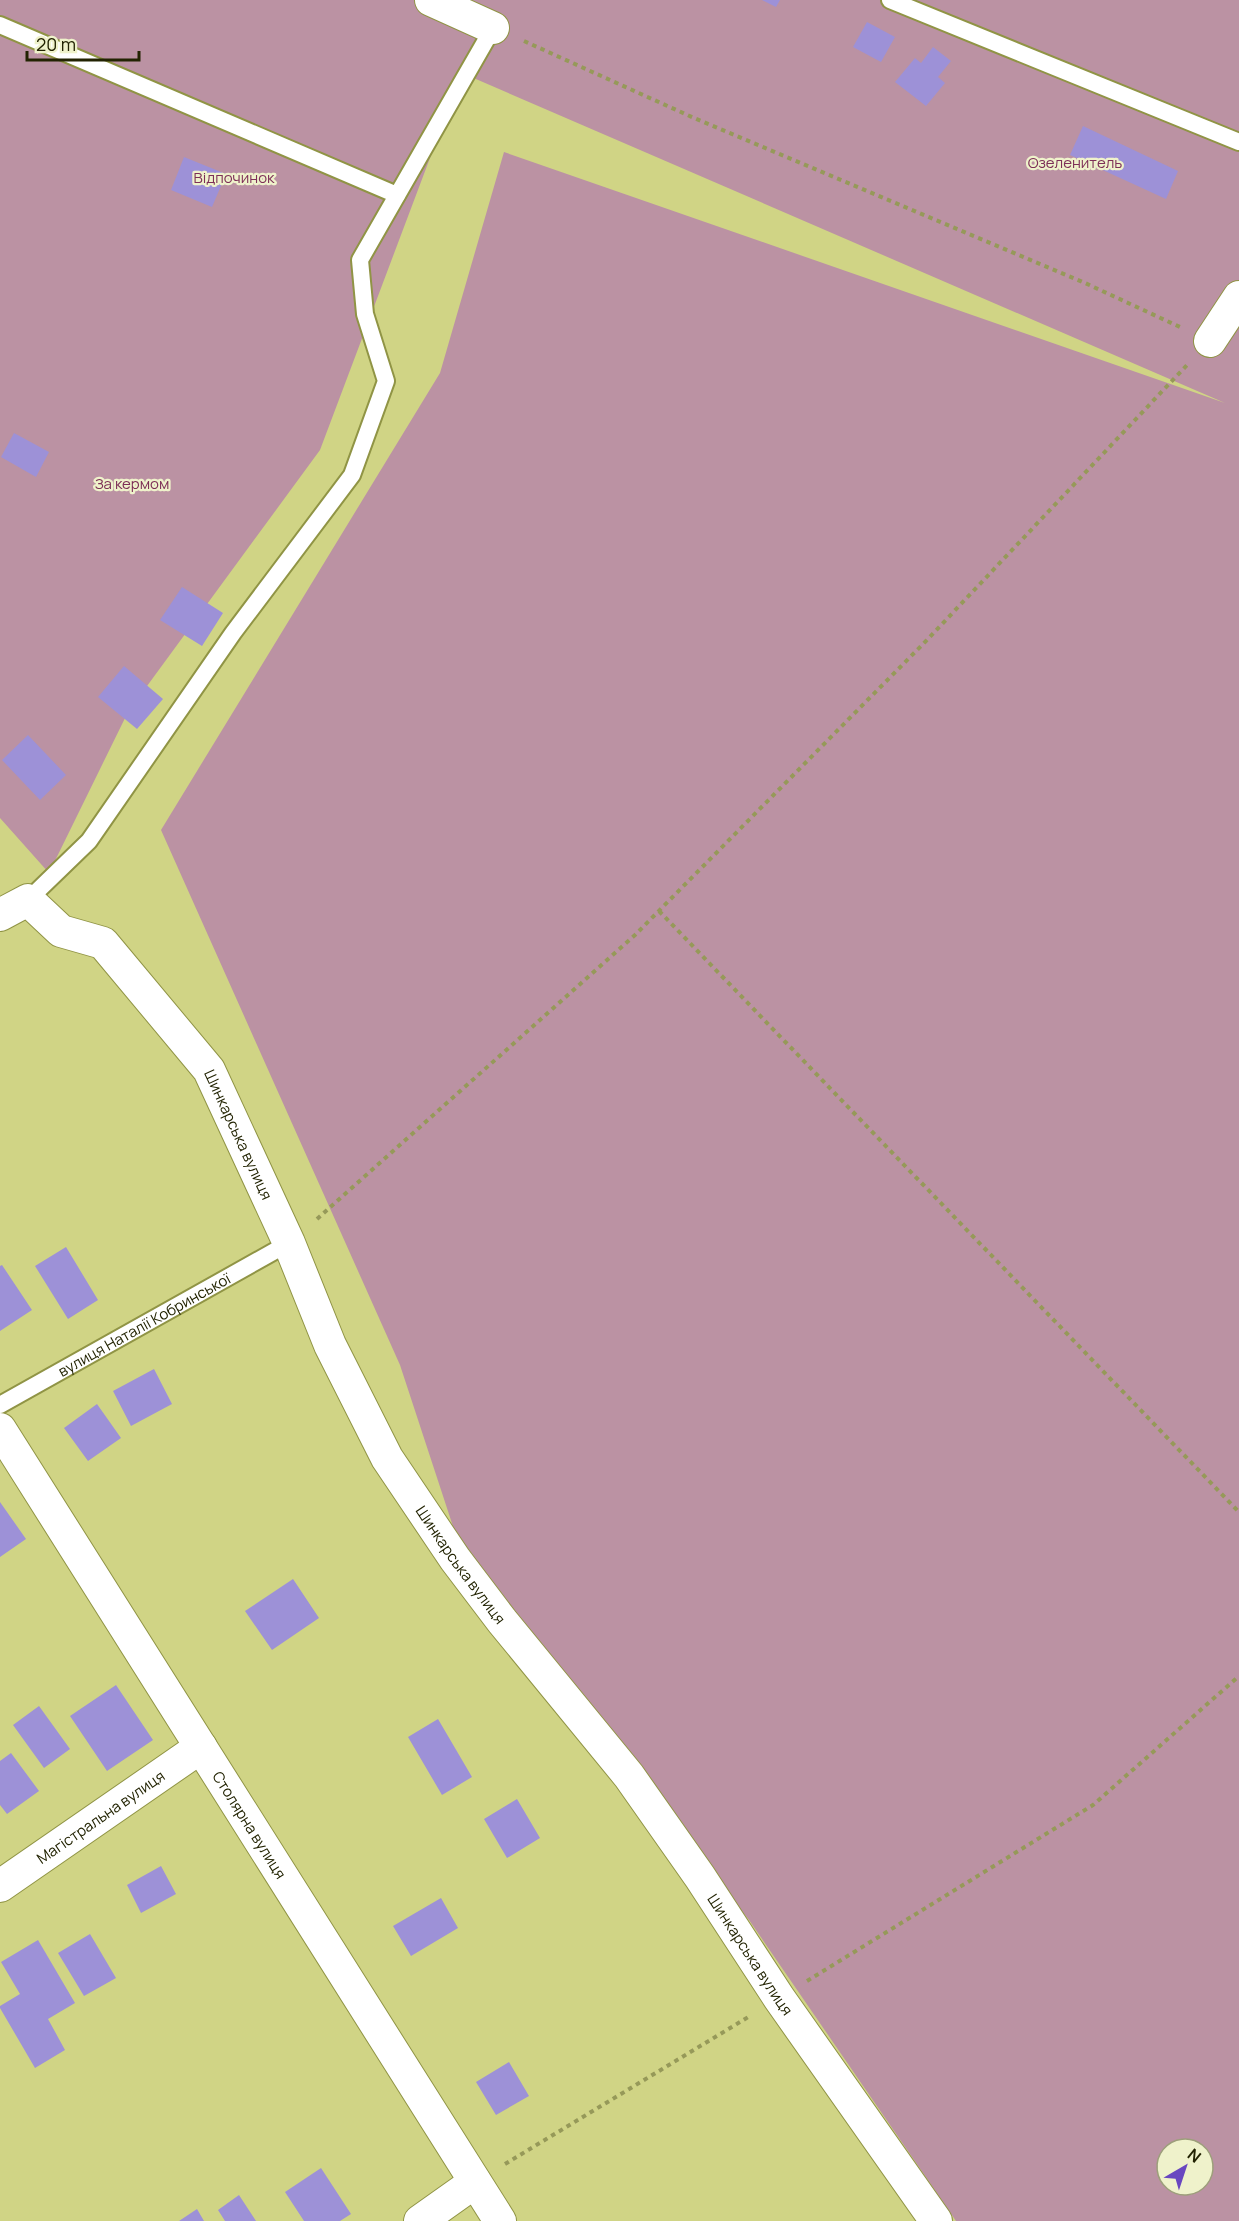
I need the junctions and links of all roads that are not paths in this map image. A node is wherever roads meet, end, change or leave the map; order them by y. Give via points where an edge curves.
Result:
1 (431, 0) edge
2 (890, 0) edge
3 (0, 25) edge
4 (493, 28) joint
5 (1239, 142) edge
6 (397, 195) junction
7 (1239, 297) edge
8 (1210, 341) road end
9 (28, 900) junction
10 (0, 915) edge
11 (289, 1244) junction
12 (0, 1405) edge
13 (0, 1429) edge
14 (201, 1747) junction
15 (0, 1886) edge
16 (475, 2182) junction
17 (420, 2221) edge
18 (500, 2221) edge
19 (936, 2221) edge

1 - 4 street
2 - 5 lane
3 - 6 lane
4 - 6 lane
6 - 9 lane via 360,260 365,314 386,381 352,475 233,633 88,841
7 - 8 street
9 - 10 street
9 - 11 street, Шинкарська вулиця via 61,931 103,943 209,1070
11 - 12 lane, вулиця Наталії Кобринської
11 - 19 street, Шинкарська вулиця via 330,1345 387,1458 495,1612 629,1776 778,1998
13 - 14 street, Столярна вулиця
14 - 15 street, Магістральна вулиця
14 - 16 street, Столярна вулиця
16 - 17 street
16 - 18 street, Столярна вулиця

